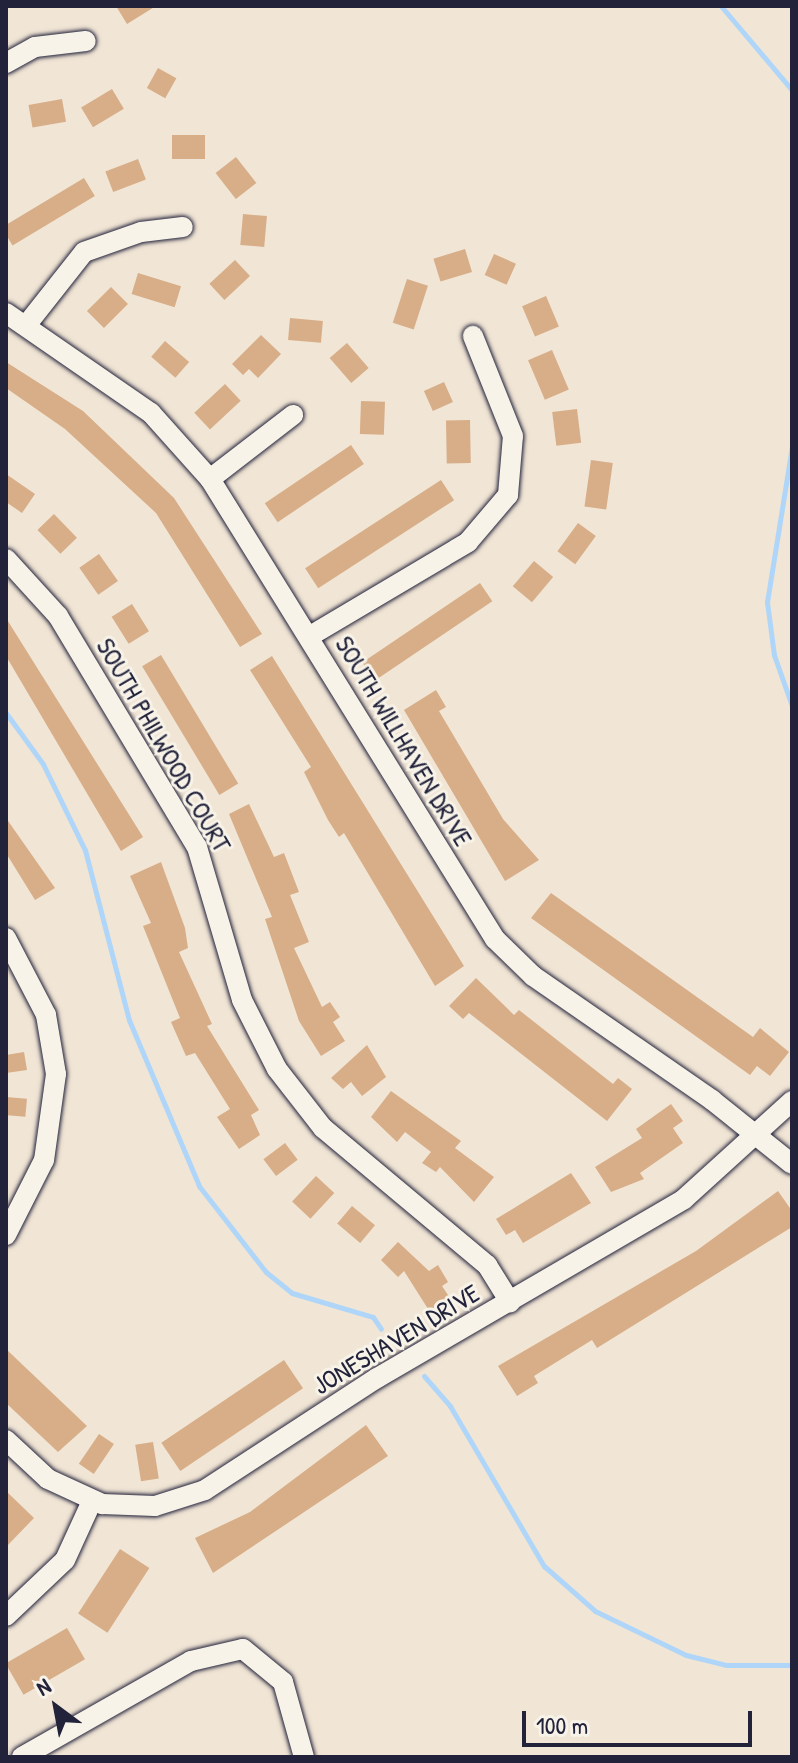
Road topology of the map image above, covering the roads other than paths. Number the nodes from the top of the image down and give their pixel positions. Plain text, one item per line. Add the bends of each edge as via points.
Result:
1 (86, 41) dead end
2 (6, 63) edge
3 (183, 227) dead end
4 (6, 313) edge
5 (28, 323) junction
6 (473, 336) dead end
7 (293, 415) dead end
8 (210, 479) junction
9 (6, 559) edge
10 (310, 636) junction
11 (6, 938) edge
12 (792, 1101) edge
13 (758, 1135) junction
14 (792, 1164) edge
15 (6, 1235) edge
16 (510, 1302) junction
17 (6, 1440) edge
18 (92, 1501) junction
19 (6, 1616) edge
20 (22, 1757) edge
21 (304, 1757) edge

1 - 2 street via 35,47
3 - 5 street via 141,232 84,252
4 - 5 street, SOUTH WILLHAVEN DRIVE
5 - 8 street, SOUTH WILLHAVEN DRIVE via 151,413
6 - 10 street via 513,436 508,495 468,542
7 - 8 street
8 - 10 street, SOUTH WILLHAVEN DRIVE
9 - 16 street, SOUTH PHILWOOD COURT via 58,616 197,847 242,1000 277,1069 323,1128 487,1265
10 - 13 street, SOUTH WILLHAVEN DRIVE via 495,939 533,976
11 - 15 street via 46,1015 56,1074 44,1160
12 - 13 street, JONESHAVEN DRIVE
13 - 14 street, SOUTH WILLHAVEN DRIVE
13 - 16 street, JONESHAVEN DRIVE via 684,1199
16 - 18 street, JONESHAVEN DRIVE via 205,1490 155,1506
17 - 18 street, JONESHAVEN DRIVE via 48,1479
18 - 19 street via 65,1560 31,1600
20 - 21 street via 191,1661 243,1649 283,1682

